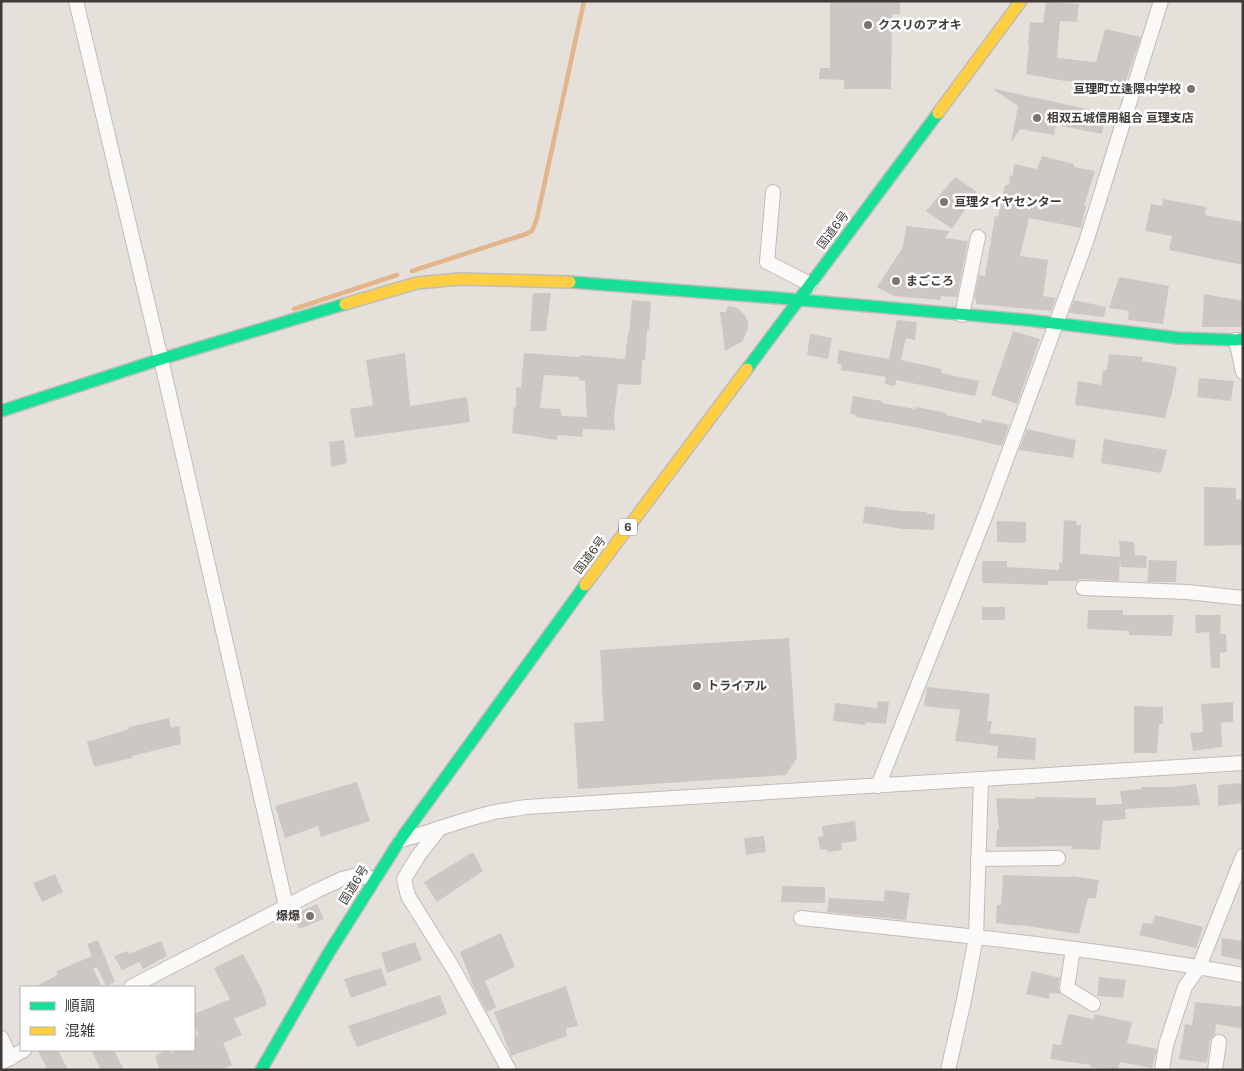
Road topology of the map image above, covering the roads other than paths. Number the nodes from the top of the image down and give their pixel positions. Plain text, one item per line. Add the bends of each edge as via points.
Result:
1 (76, 1) edge
2 (1021, 1) edge
3 (1161, 1) edge
4 (773, 192) dead end
5 (978, 237) dead end
6 (810, 284) junction
7 (798, 300) junction
8 (962, 315) junction
9 (1056, 323) junction
10 (1239, 340) edge
11 (160, 359) junction
12 (1243, 372) edge
13 (1, 411) edge
14 (1084, 588) dead end
15 (1243, 598) edge
16 (1243, 763) edge
17 (981, 780) junction
18 (878, 786) junction
19 (440, 828) junction
20 (400, 840) junction
21 (1243, 856) edge
22 (1058, 858) dead end
23 (978, 859) junction
24 (374, 879) junction
25 (286, 906) junction
26 (801, 918) dead end
27 (976, 938) junction
28 (1073, 949) junction
29 (1199, 967) junction
30 (1243, 976) edge
31 (133, 986) edge
32 (1093, 1004) dead end
33 (1, 1038) edge
34 (1219, 1042) dead end
35 (22, 1051) edge
36 (6, 1060) edge
37 (261, 1070) edge
38 (509, 1070) edge
39 (948, 1070) edge
40 (1162, 1070) edge
41 (1215, 1070) edge

1 - 11 street
2 - 6 main road, 国道6号 / 6
3 - 9 street via 1086,242
4 - 6 street via 767,262
5 - 8 street
6 - 7 main road, 国道6号 / 6
7 - 8 main road
7 - 11 main road via 572,282 436,281 407,286
7 - 20 main road, 国道6号 / 6
8 - 9 main road
9 - 10 main road via 1179,338
9 - 18 street via 988,509
10 - 12 street
11 - 13 main road
11 - 25 street
14 - 15 street
16 - 17 street
17 - 18 street
17 - 23 street
18 - 19 street via 526,808 495,812
19 - 20 street
19 - 38 street via 404,879 408,896 453,968
20 - 24 main road, 国道6号 / 6
21 - 29 street
22 - 23 street
23 - 27 street
24 - 25 street via 358,875 342,879
24 - 37 main road, 国道6号 / 6
25 - 31 street
26 - 27 street
27 - 28 street
27 - 39 street
28 - 29 street
28 - 32 street via 1067,988
29 - 30 street
29 - 40 street via 1185,987 1166,1045
33 - 36 street
34 - 41 street
35 - 36 street

